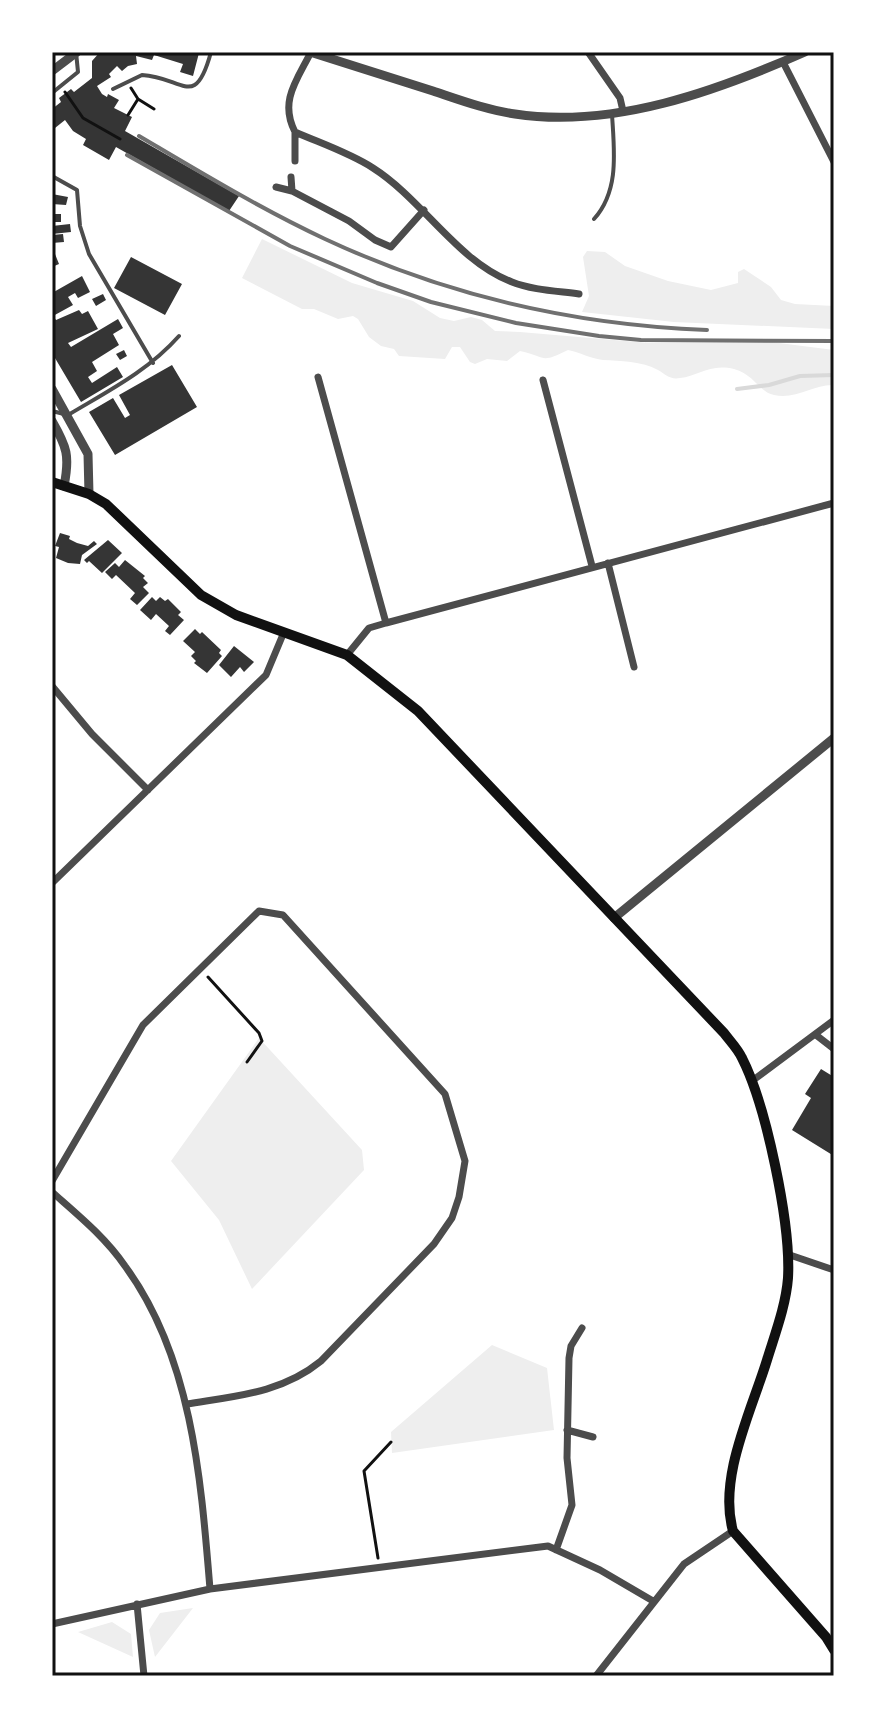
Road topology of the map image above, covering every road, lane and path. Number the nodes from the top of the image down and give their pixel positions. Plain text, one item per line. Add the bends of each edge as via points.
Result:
1 (76, 52) edge
2 (211, 52) edge
3 (311, 52) edge
4 (588, 52) edge
5 (805, 52) edge
6 (783, 62) junction
7 (52, 71) edge
8 (127, 81) junction
9 (61, 86) junction
10 (113, 89) dead end
11 (52, 93) edge
12 (138, 99) junction
13 (154, 109) dead end
14 (623, 111) junction
15 (612, 113) junction
16 (128, 115) dead end
17 (295, 132) junction
18 (120, 139) dead end
19 (295, 161) dead end
20 (834, 162) edge
21 (52, 176) edge
22 (291, 177) dead end
23 (276, 187) dead end
24 (292, 191) junction
25 (424, 210) junction
26 (594, 219) dead end
27 (579, 294) dead end
28 (179, 336) dead end
29 (153, 363) junction
30 (318, 377) dead end
31 (543, 380) dead end
32 (52, 389) edge
33 (52, 411) edge
34 (68, 415) junction
35 (52, 421) edge
36 (52, 482) edge
37 (64, 486) junction
38 (89, 494) junction
39 (834, 503) edge
40 (608, 563) junction
41 (592, 566) junction
42 (386, 623) junction
43 (284, 632) junction
44 (347, 655) junction
45 (634, 667) dead end
46 (52, 686) edge
47 (834, 738) edge
48 (148, 790) junction
49 (52, 883) edge
50 (614, 918) junction
51 (200, 969) junction
52 (834, 1020) edge
53 (816, 1035) junction
54 (834, 1049) edge
55 (247, 1062) dead end
56 (752, 1081) junction
57 (52, 1181) edge
58 (52, 1192) edge
59 (787, 1254) junction
60 (834, 1270) edge
61 (582, 1328) dead end
62 (187, 1404) junction
63 (567, 1430) junction
64 (593, 1437) dead end
65 (391, 1442) dead end
66 (733, 1531) junction
67 (556, 1550) junction
68 (379, 1566) junction
69 (210, 1589) junction
70 (653, 1601) junction
71 (137, 1604) junction
72 (52, 1624) edge
73 (830, 1633) edge
74 (834, 1650) edge
75 (144, 1676) edge
76 (596, 1676) edge

1 - 7 street
1 - 9 lane via 78,72
2 - 8 lane via 203,79 194,86 149,75
3 - 15 street via 500,111 558,117
3 - 17 street via 287,106
4 - 14 street via 620,98
5 - 6 street
6 - 14 street
6 - 20 street
8 - 10 lane
8 - 12 path
9 - 11 lane
9 - 18 path via 83,118
12 - 13 path
12 - 16 path
14 - 15 street
15 - 26 lane via 611,190
17 - 19 street
17 - 25 street via 373,168
21 - 29 lane via 77,190 89,254
22 - 24 street
23 - 24 street
24 - 25 street via 391,247
25 - 27 street via 498,275 524,286
28 - 29 lane
29 - 34 lane
30 - 42 street
31 - 41 street
32 - 34 street
33 - 34 lane
34 - 38 street via 88,454
35 - 37 street via 69,458
36 - 37 main road
37 - 38 main road
38 - 43 main road via 120,516 201,595 236,615
39 - 40 street
40 - 41 street
40 - 45 street
41 - 42 street
42 - 44 street via 369,628
43 - 44 main road
43 - 48 street via 266,675
44 - 50 main road via 418,711
46 - 48 street
47 - 50 street
48 - 49 street
50 - 56 main road via 724,1033
51 - 55 path via 259,1033 262,1041
51 - 57 street via 143,1025
51 - 62 street via 259,911 283,915 445,1094 465,1161 452,1218 434,1244 321,1361 271,1389
52 - 53 street
53 - 54 street
53 - 56 street
56 - 59 main road via 783,1209
58 - 62 street via 94,1229 144,1294
59 - 60 street
59 - 66 main road via 783,1305 732,1472 728,1512
61 - 63 street via 571,1346
62 - 69 street
63 - 64 street
63 - 67 street via 572,1505
65 - 68 path via 364,1471
66 - 70 street via 684,1564
66 - 73 main road
67 - 68 street via 548,1546
67 - 70 street
68 - 69 street
69 - 71 street
70 - 76 street
71 - 72 street
71 - 75 street
73 - 74 main road

